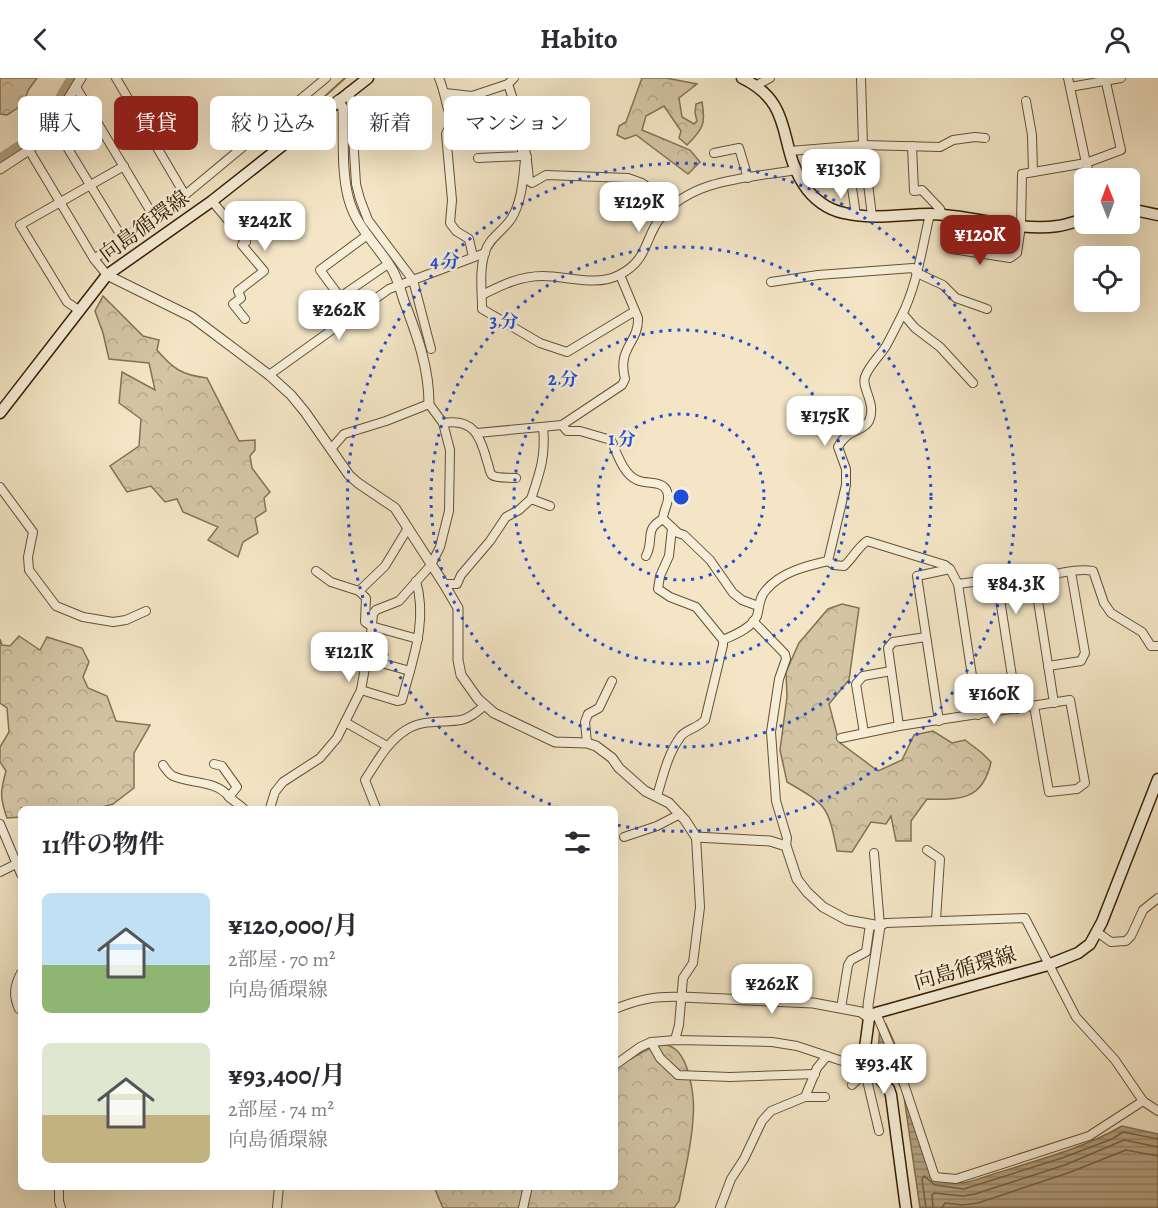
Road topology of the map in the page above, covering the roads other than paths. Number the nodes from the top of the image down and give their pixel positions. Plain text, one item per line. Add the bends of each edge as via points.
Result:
1 (116, 78) edge
2 (326, 78) edge
3 (368, 78) edge
4 (439, 78) edge
5 (742, 78) edge
6 (770, 78) edge
7 (861, 78) edge
8 (1068, 78) edge
9 (1121, 78) edge
10 (1105, 79) edge
11 (511, 81) edge
12 (78, 82) edge
13 (757, 85) junction
14 (1070, 87) junction
15 (349, 92) junction
16 (445, 93) junction
17 (70, 96) edge
18 (514, 96) edge
19 (338, 100) junction
20 (1026, 101) dead end
21 (986, 138) dead end
22 (863, 145) junction
23 (912, 146) junction
24 (29, 150) joint
25 (69, 150) edge
26 (522, 150) edge
27 (526, 150) edge
28 (790, 151) junction
29 (714, 153) dead end
30 (478, 158) dead end
31 (527, 158) junction
32 (1086, 163) junction
33 (124, 166) junction
34 (1088, 168) edge
35 (0, 169) edge
36 (796, 170) junction
37 (1033, 172) junction
38 (867, 176) dead end
39 (748, 178) junction
40 (851, 181) dead end
41 (90, 185) junction
42 (185, 195) junction
43 (212, 201) junction
44 (61, 203) junction
45 (674, 206) junction
46 (1140, 211) edge
47 (1158, 214) edge
48 (856, 215) junction
49 (936, 215) junction
50 (873, 216) junction
51 (154, 217) junction
52 (957, 217) junction
53 (1074, 222) edge
54 (1021, 225) junction
55 (366, 236) junction
56 (123, 239) junction
57 (485, 253) junction
58 (473, 257) junction
59 (94, 259) junction
60 (388, 264) junction
61 (917, 273) junction
62 (107, 275) junction
63 (620, 275) junction
64 (413, 280) junction
65 (771, 282) dead end
66 (398, 285) junction
67 (482, 295) junction
68 (987, 309) dead end
69 (80, 311) junction
70 (635, 311) junction
71 (903, 314) junction
72 (245, 319) dead end
73 (431, 349) dead end
74 (269, 375) junction
75 (973, 383) dead end
76 (429, 404) junction
77 (0, 413) edge
78 (443, 423) junction
79 (562, 425) junction
80 (543, 427) junction
81 (477, 433) junction
82 (331, 449) junction
83 (516, 478) dead end
84 (0, 487) edge
85 (531, 499) junction
86 (550, 506) dead end
87 (663, 519) junction
88 (408, 528) junction
89 (672, 528) junction
90 (646, 556) dead end
91 (828, 561) junction
92 (430, 565) junction
93 (950, 569) junction
94 (316, 571) dead end
95 (1071, 572) junction
96 (416, 581) junction
97 (1035, 582) junction
98 (444, 584) junction
99 (958, 584) junction
100 (998, 586) junction
101 (359, 591) junction
102 (758, 606) junction
103 (146, 611) dead end
104 (753, 621) junction
105 (371, 626) junction
106 (926, 636) junction
107 (418, 639) junction
108 (723, 640) junction
109 (1158, 646) edge
110 (367, 659) junction
111 (1048, 666) junction
112 (410, 670) junction
113 (891, 671) junction
114 (612, 681) dead end
115 (361, 690) junction
116 (1053, 703) junction
117 (484, 706) junction
118 (1034, 706) junction
119 (1017, 709) junction
120 (978, 715) junction
121 (939, 721) junction
122 (345, 722) junction
123 (899, 726) junction
124 (864, 733) junction
125 (841, 738) dead end
126 (587, 743) junction
127 (387, 746) junction
128 (214, 764) dead end
129 (163, 765) dead end
130 (1158, 779) edge
131 (657, 796) junction
132 (229, 797) junction
133 (240, 806) edge
134 (271, 806) edge
135 (375, 806) edge
136 (680, 814) junction
137 (0, 824) edge
138 (624, 837) dead end
139 (696, 837) junction
140 (786, 846) junction
141 (927, 850) dead end
142 (874, 853) dead end
143 (16, 864) junction
144 (18, 868) edge
145 (0, 872) edge
146 (1158, 898) edge
147 (936, 920) junction
148 (875, 925) junction
149 (1097, 932) junction
150 (1048, 965) junction
151 (18, 978) edge
152 (682, 997) junction
153 (18, 1007) edge
154 (618, 1008) edge
155 (841, 1008) junction
156 (873, 1015) junction
157 (675, 1040) junction
158 (651, 1042) junction
159 (826, 1056) junction
160 (618, 1063) edge
161 (863, 1067) junction
162 (815, 1074) junction
163 (852, 1085) dead end
164 (825, 1097) dead end
165 (805, 1098) junction
166 (1143, 1101) junction
167 (1158, 1111) edge
168 (879, 1131) dead end
169 (58, 1190) edge
170 (279, 1190) edge
171 (527, 1190) edge
172 (61, 1208) edge
173 (277, 1208) edge
174 (523, 1208) edge
175 (720, 1208) edge
176 (906, 1208) edge

1 - 42 street
2 - 42 street
3 - 15 main road, 向島循環線
4 - 16 street
5 - 13 main road
6 - 13 street
7 - 22 street
8 - 14 street
9 - 10 street
10 - 14 street
10 - 32 street via 1121,150
11 - 16 street via 472,96
11 - 18 street
12 - 17 street
12 - 33 street
13 - 28 main road via 778,110
14 - 32 street
15 - 19 main road, 向島循環線
15 - 64 street via 360,200 368,220
16 - 58 street via 452,121 446,134 452,200 450,223 469,239
19 - 43 main road, 向島循環線
19 - 55 street via 343,108 346,187
20 - 37 street
21 - 23 street via 953,140 940,147
22 - 23 street
22 - 28 street
23 - 49 street via 914,191 922,190 940,209
24 - 35 street
24 - 44 street
25 - 41 street
26 - 30 street via 522,156
27 - 31 street
28 - 36 main road
29 - 39 street via 739,148
31 - 45 street via 528,181 532,183 546,175 628,178 654,190
31 - 57 street via 521,193 511,219 490,241
32 - 34 street
32 - 37 street
33 - 41 street
33 - 51 street
36 - 39 street
36 - 48 main road via 816,199 842,213
37 - 54 street via 1022,174
38 - 50 street
39 - 45 street via 694,190
40 - 48 street
41 - 44 street
41 - 56 street
42 - 51 street
43 - 62 main road, 向島循環線
43 - 72 street via 264,271 238,291 242,298 233,304
44 - 59 street
44 - 69 street via 20,225 67,302
45 - 63 street via 660,218 639,261
46 - 47 main road
48 - 50 main road
49 - 50 main road
49 - 52 main road
49 - 61 street
51 - 56 street
52 - 54 main road
52 - 54 street via 952,249 1010,258 1017,253
53 - 54 main road via 1057,226
55 - 60 street
55 - 60 street via 320,270 340,297
56 - 59 street
57 - 58 street
57 - 67 street
58 - 64 street
59 - 62 street
60 - 66 street
61 - 65 street via 913,268 874,270
61 - 68 street via 944,285 956,298
61 - 71 street
62 - 69 main road, 向島循環線
62 - 74 street via 192,317
63 - 67 street via 595,280 541,276 514,279
63 - 70 street
64 - 66 street
64 - 73 street
66 - 74 street
66 - 76 street via 429,378
67 - 70 street via 482,309 540,343 567,352
69 - 77 main road, 向島循環線
70 - 79 street via 639,326 626,349 622,385
71 - 75 street
71 - 91 street via 865,375 871,399 870,419 843,436 838,447 846,469 846,485
74 - 82 street via 291,395
76 - 78 street
76 - 82 street via 344,434
78 - 81 street via 465,423
78 - 92 street via 450,450 448,511 440,547
79 - 80 street
79 - 87 street via 567,431 611,440 626,471 635,480 658,483 666,490 669,497
80 - 81 street
80 - 85 street via 543,464
81 - 83 street via 491,474
82 - 88 street via 358,483 395,508
84 - 103 street via 33,532 29,570 56,606 83,617 113,622
85 - 86 street
85 - 98 street via 501,522 457,584
87 - 89 street
87 - 90 street via 651,529 651,547
88 - 92 street
88 - 101 street via 385,566
89 - 102 street via 710,560 733,593
89 - 108 street via 669,556 658,589 696,607
91 - 93 street via 844,566 867,541
91 - 102 street via 776,580 764,591
92 - 96 street
92 - 98 street
93 - 99 street
93 - 106 street via 917,576
94 - 101 street via 331,582
95 - 97 street via 1041,577
95 - 109 street via 1093,571 1111,613 1142,632 1151,646
95 - 111 street via 1085,653 1081,661
96 - 105 street via 399,601 376,610
96 - 107 street via 422,625
97 - 100 street
97 - 111 street
98 - 117 street via 458,608 461,675
99 - 100 street via 988,580
99 - 120 street
100 - 119 street
101 - 105 street via 366,598 365,622
102 - 104 street
104 - 108 street
104 - 140 street via 786,659 771,732 776,801
105 - 107 street
105 - 110 street
106 - 113 street via 893,642 888,648
106 - 121 street
107 - 112 street
108 - 131 street via 705,720 682,734
110 - 112 street
110 - 115 street
111 - 116 street
112 - 115 street via 402,700 397,702
113 - 123 street
113 - 124 street via 863,676 856,684
114 - 126 street via 599,708 588,714
115 - 122 street
116 - 118 street
116 - 118 street via 1070,700 1084,783 1077,789 1049,792
117 - 126 street via 555,742
117 - 127 street via 461,720 421,723
118 - 119 street
119 - 120 street
120 - 121 street
121 - 123 street
122 - 127 street
122 - 134 street via 320,758 283,782
123 - 124 street
124 - 125 street
126 - 131 street via 612,758 645,791
127 - 135 street via 365,780
128 - 132 street via 222,766 237,787
129 - 132 street via 172,775 211,785
130 - 149 main road, 向島循環線
131 - 136 street
132 - 133 street
136 - 138 street
136 - 139 street
137 - 143 street
139 - 140 street via 770,841
139 - 152 street via 700,907 693,963 683,978
140 - 148 street via 797,879 823,907 847,920
141 - 147 street via 940,859
142 - 148 street
143 - 144 street
143 - 145 street
146 - 149 street via 1143,910 1126,941 1111,942
147 - 148 street
147 - 150 street via 1025,918
148 - 155 street via 866,952 848,965
148 - 156 street via 868,1005
149 - 150 main road, 向島循環線 via 1078,953
150 - 156 main road, 向島循環線
150 - 166 street via 1076,1017 1115,1060
151 - 153 street via 14,998
152 - 154 street via 638,1000
152 - 155 street via 813,1002
152 - 157 street
155 - 156 street
156 - 161 main road
156 - 166 street via 896,1060 935,1177 956,1179 1089,1136
157 - 158 street
157 - 159 street via 772,1042
158 - 160 street
158 - 162 street via 660,1058 678,1075
159 - 161 street
159 - 162 street
161 - 163 street
161 - 168 street
161 - 176 main road via 891,1095
162 - 165 street
164 - 165 street
165 - 175 street via 771,1111 762,1121
166 - 167 street
169 - 172 street
170 - 173 street
171 - 174 street

